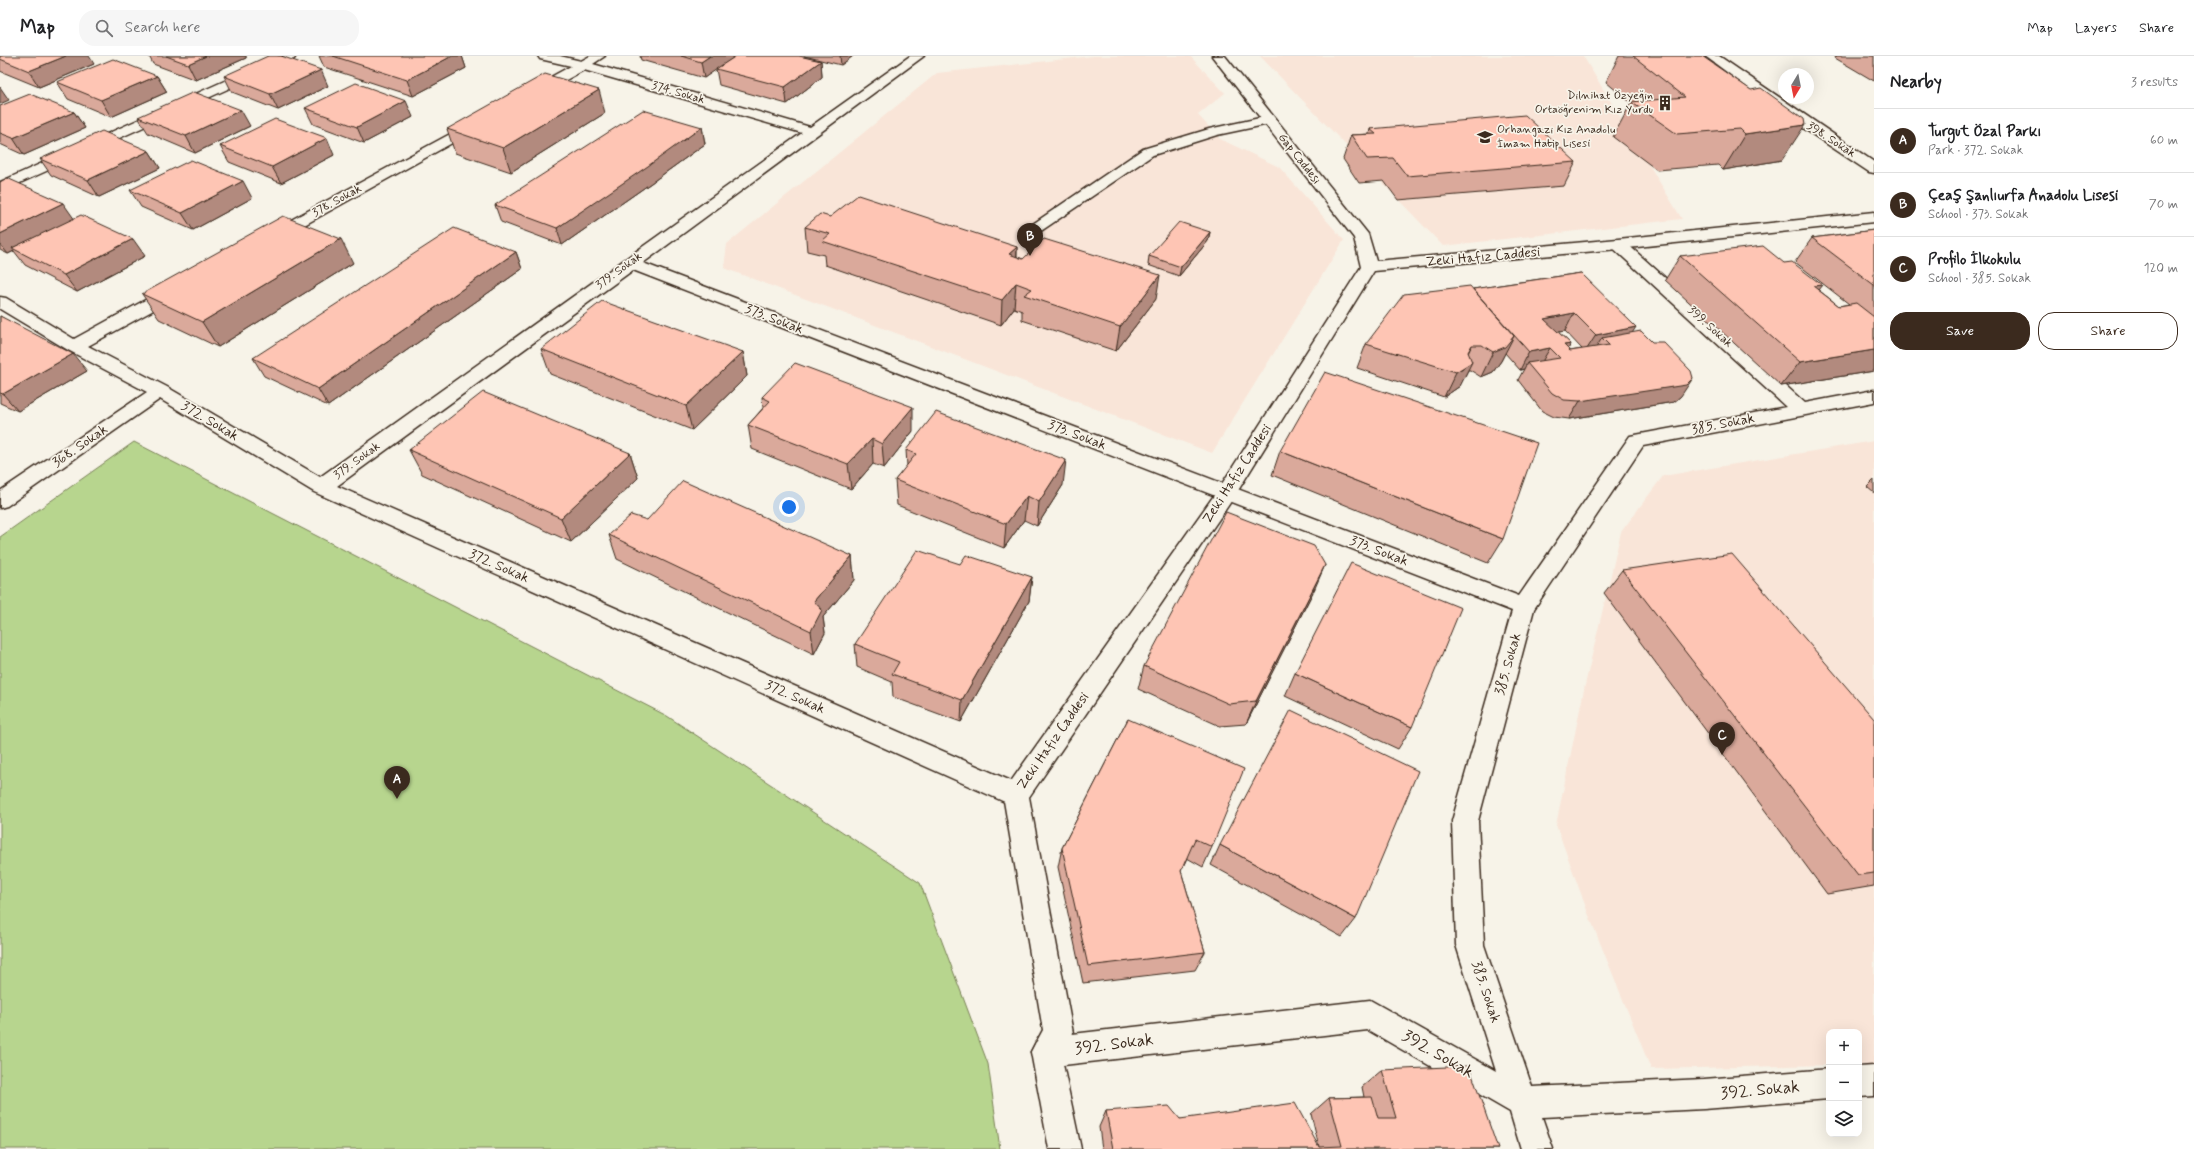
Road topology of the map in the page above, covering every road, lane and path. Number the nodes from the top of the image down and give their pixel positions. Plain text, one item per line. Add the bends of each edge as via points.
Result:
1 (290, 56) edge
2 (544, 56) edge
3 (599, 56) edge
4 (918, 56) edge
5 (1218, 56) edge
6 (1710, 56) edge
7 (582, 65) junction
8 (520, 100) edge
9 (492, 115) edge
10 (1269, 120) junction
11 (812, 132) junction
12 (1874, 168) edge
13 (0, 188) edge
14 (1874, 217) edge
15 (1032, 230) dead end
16 (262, 242) edge
17 (1618, 244) junction
18 (629, 263) junction
19 (1369, 267) junction
20 (186, 285) edge
21 (0, 302) edge
22 (74, 346) junction
23 (160, 391) junction
24 (1874, 396) edge
25 (1801, 410) junction
26 (322, 487) junction
27 (1227, 492) junction
28 (0, 501) edge
29 (1524, 607) junction
30 (1016, 795) junction
31 (1046, 1052) junction
32 (1874, 1081) edge
33 (1862, 1082) edge
34 (1826, 1084) edge
35 (1523, 1103) junction
36 (1065, 1149) edge
37 (1537, 1149) edge

1 - 13 street
2 - 7 street, 374. Sokak
3 - 7 street
4 - 11 street, 379. Sokak
5 - 10 street, Gap Caddesi
6 - 12 street, 398. Sokak
7 - 8 street
7 - 11 street, 374. Sokak
9 - 16 street, 378. Sokak
10 - 15 street via 1214,132 1148,152
10 - 19 street, Gap Caddesi via 1362,237
11 - 18 street, 379. Sokak
14 - 17 street, Zeki Hafız Caddesi
17 - 19 street, Zeki Hafız Caddesi
17 - 25 street, 399. Sokak
18 - 26 street, 379. Sokak
18 - 27 street, 373. Sokak
19 - 27 street, Zeki Hafız Caddesi
20 - 22 street
21 - 22 street, 372. Sokak
22 - 23 street, 372. Sokak
23 - 26 street, 372. Sokak
23 - 28 street, 368. Sokak
24 - 25 street, 385. Sokak
25 - 29 street, 385. Sokak via 1637,440
26 - 30 street, 372. Sokak
27 - 29 street, 373. Sokak
27 - 30 street, Zeki Hafız Caddesi
29 - 35 street, 385. Sokak via 1465,821 1470,945
30 - 31 street, Zeki Hafız Caddesi via 1058,1033
31 - 35 street, 392. Sokak via 1370,1015
31 - 36 street
32 - 33 street
34 - 35 street, 392. Sokak via 1704,1094
35 - 37 street, 385. Sokak

